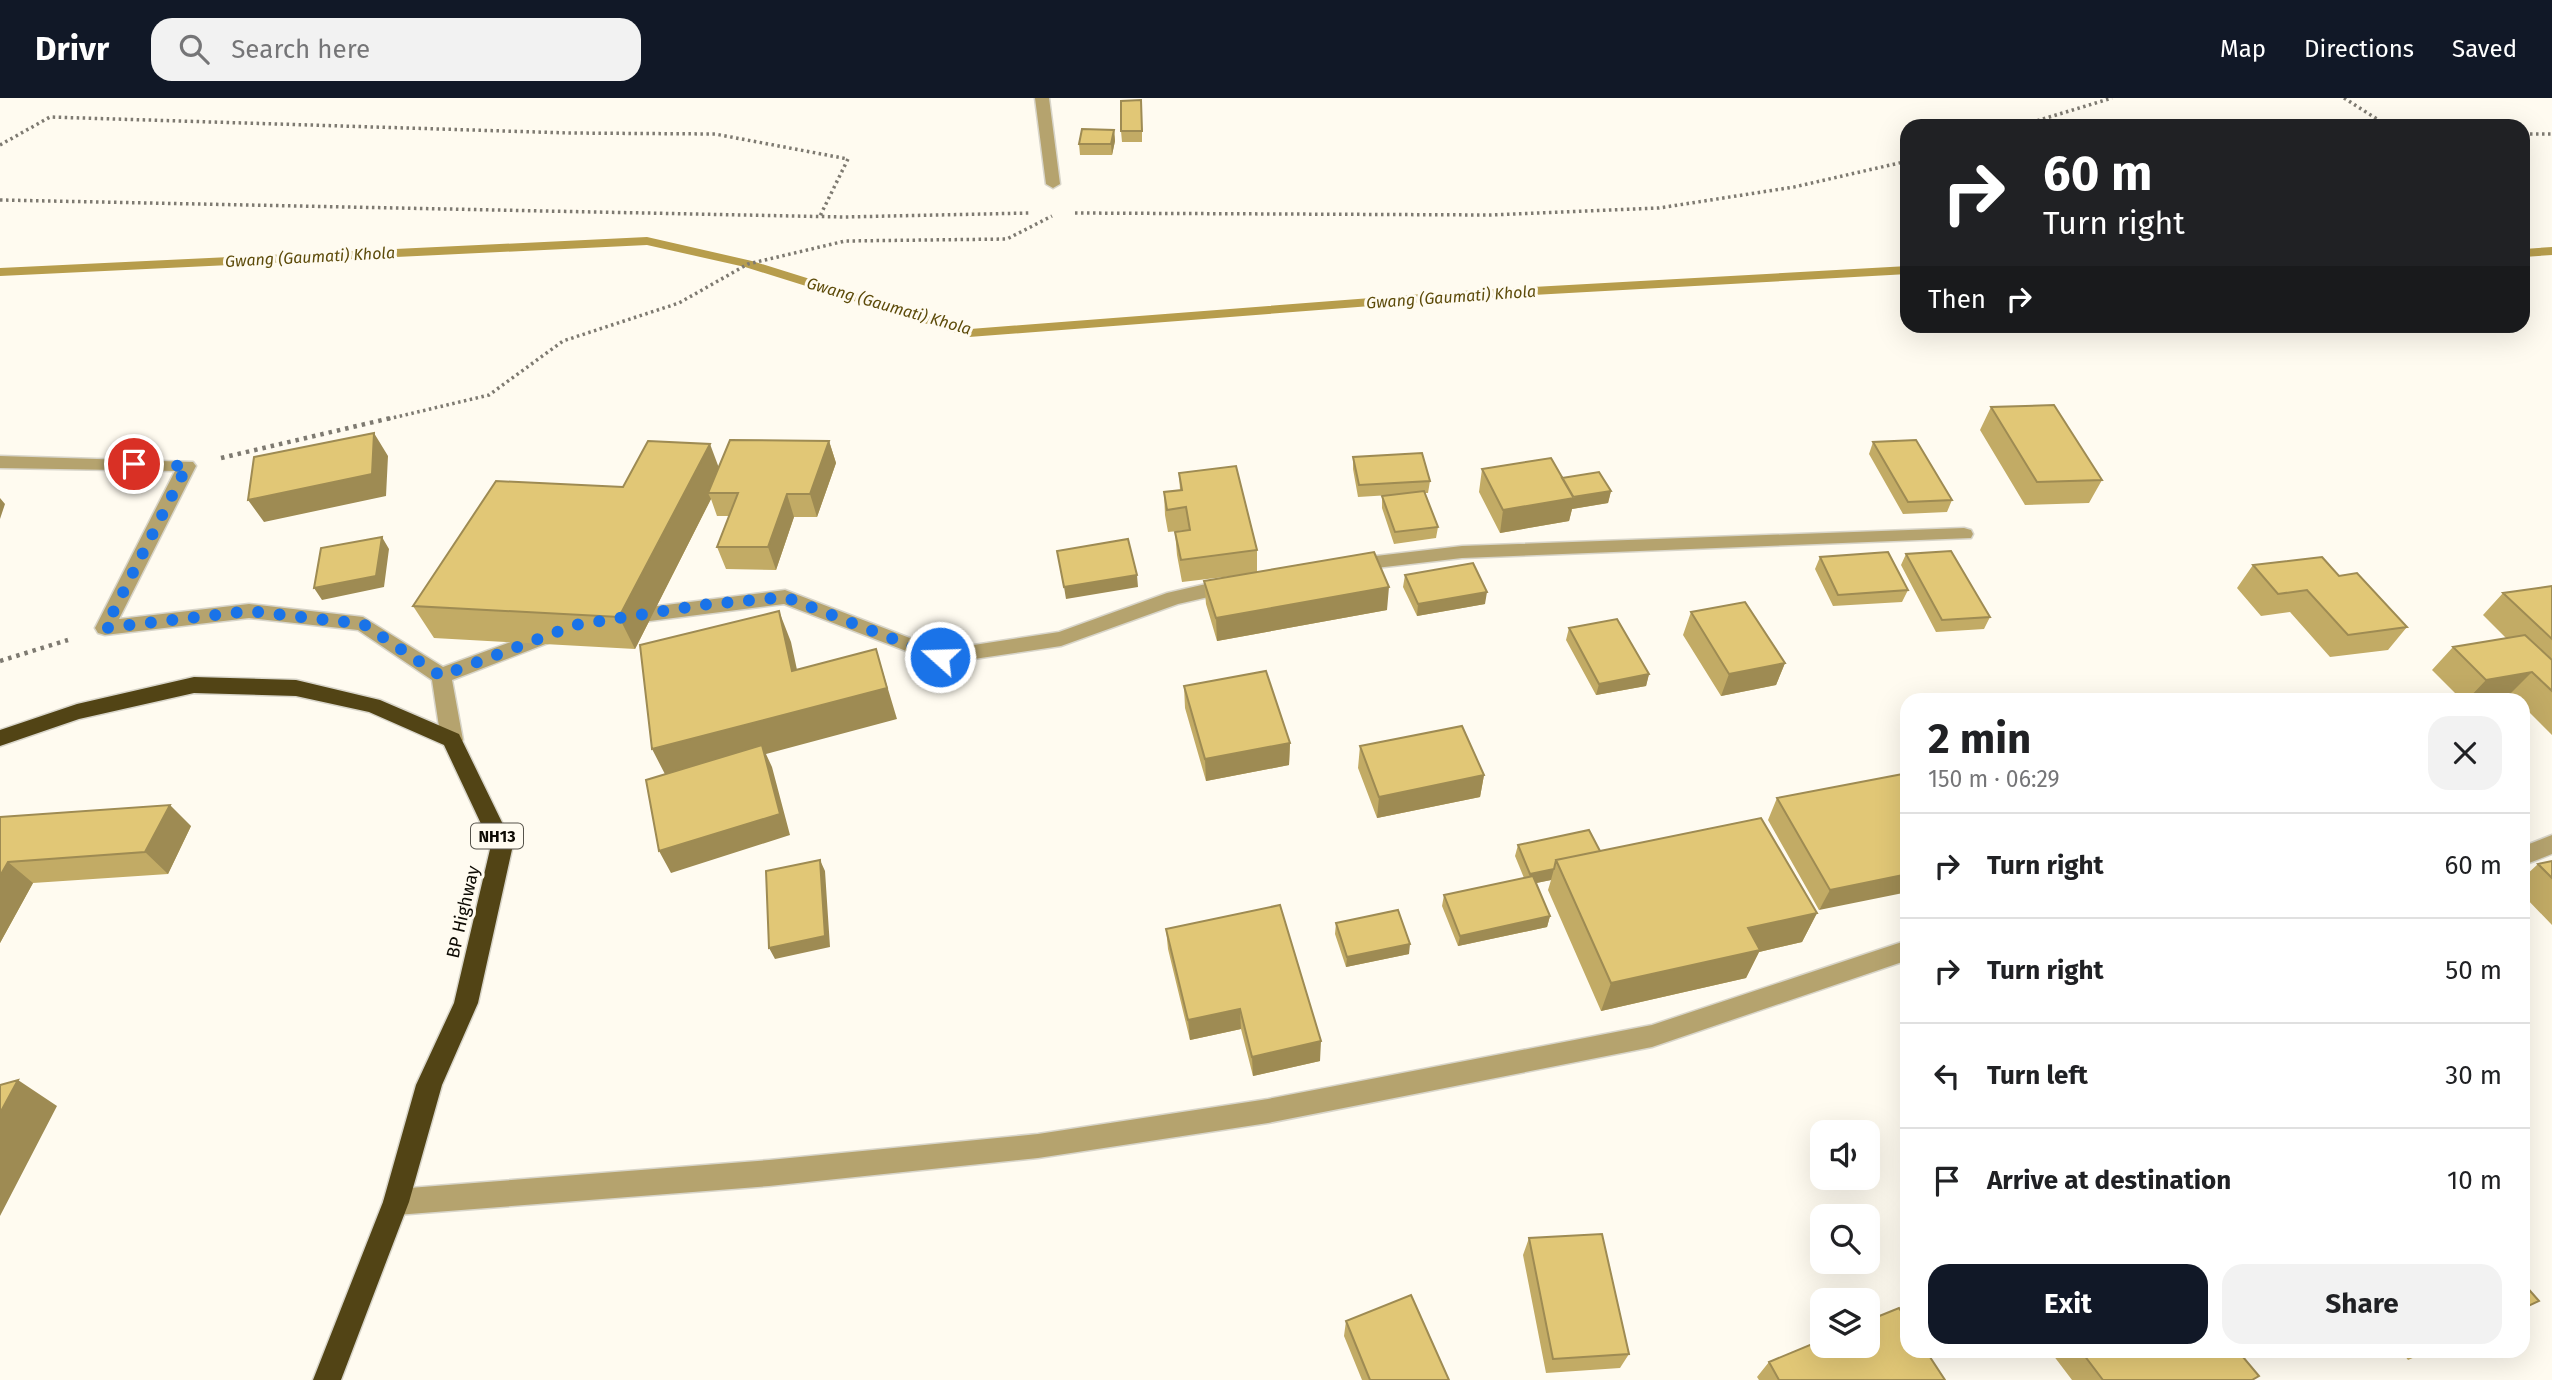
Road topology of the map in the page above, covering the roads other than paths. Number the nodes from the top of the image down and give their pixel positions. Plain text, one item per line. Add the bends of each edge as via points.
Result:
1 (1042, 98) edge
2 (1054, 184) dead end
3 (0, 461) edge
4 (1964, 534) dead end
5 (1331, 568) edge
6 (1254, 581) edge
7 (601, 621) edge
8 (575, 625) edge
9 (441, 676) junction
10 (0, 738) edge
11 (452, 740) junction
12 (2552, 844) edge
13 (2530, 853) edge
14 (1900, 953) edge
15 (396, 1202) junction
16 (327, 1380) edge

1 - 2 street
3 - 9 street via 187,466 105,628 249,611 363,624
4 - 5 street via 1462,552
6 - 7 street via 1174,598 1061,639 940,657 785,597
8 - 9 street
9 - 11 street
10 - 11 highway via 77,712 194,685 296,688 373,705
11 - 15 highway, BP Highway / NH13 via 502,845 466,1003 429,1085
12 - 13 street
14 - 15 street via 1653,1035 1268,1111 1038,1146 755,1175
15 - 16 highway, BP Highway / NH13

